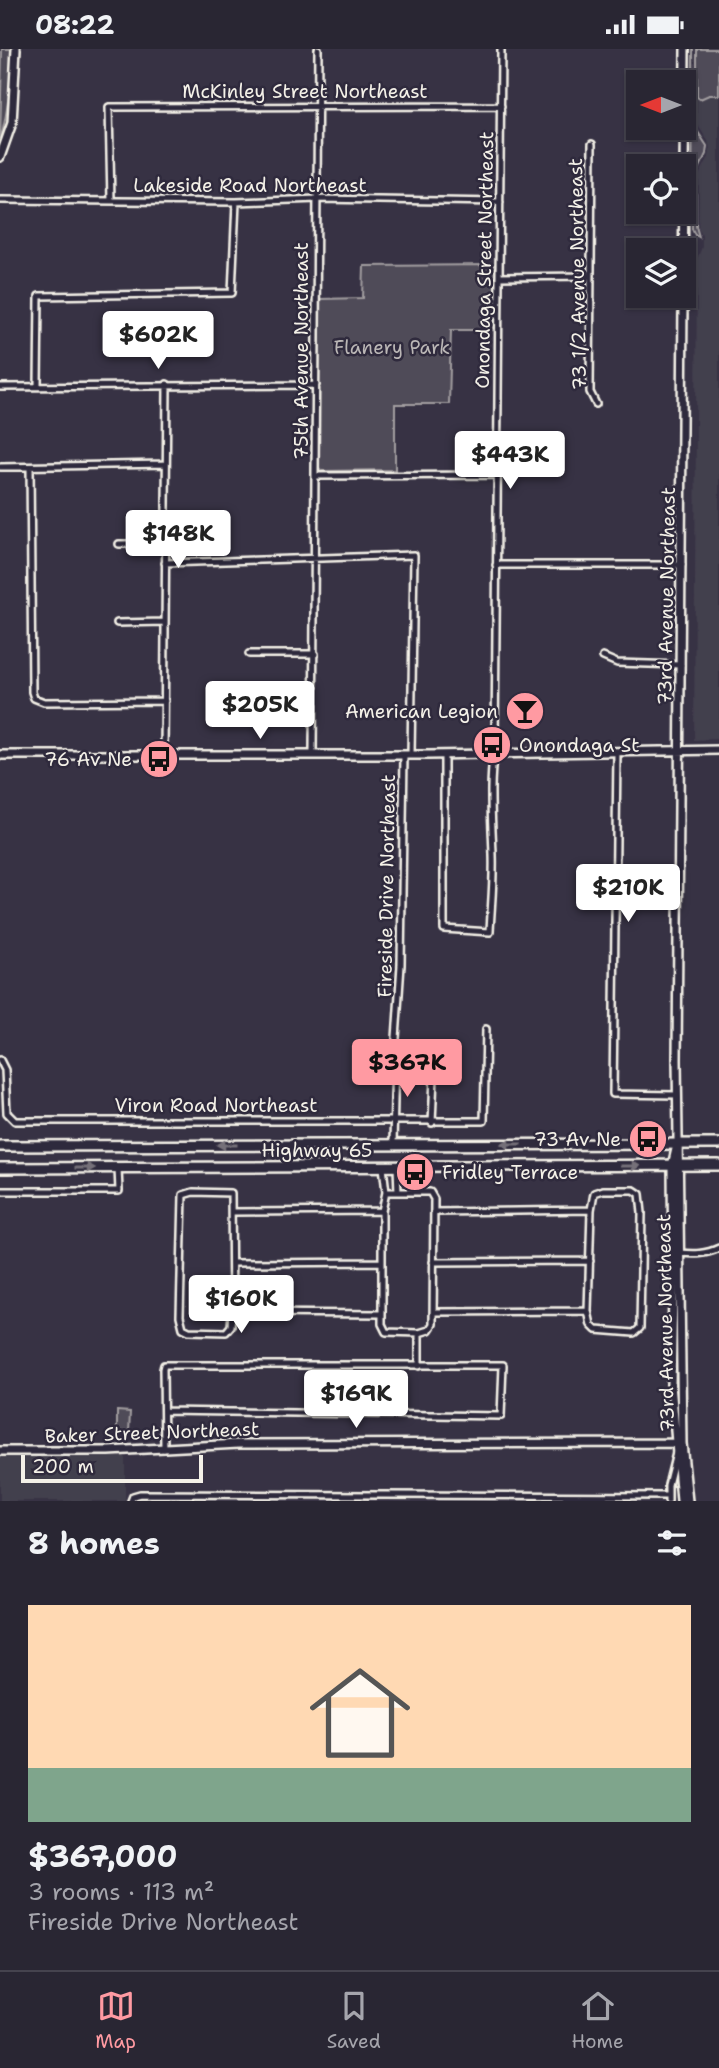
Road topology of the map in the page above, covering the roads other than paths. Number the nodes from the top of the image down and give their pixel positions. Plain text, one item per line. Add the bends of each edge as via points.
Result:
1 (16, 49) edge
2 (318, 49) edge
3 (501, 49) edge
4 (685, 49) edge
5 (318, 106) junction
6 (501, 106) junction
7 (592, 143) dead end
8 (0, 157) edge
9 (318, 199) junction
10 (0, 200) edge
11 (111, 201) junction
12 (236, 202) junction
13 (500, 202) junction
14 (591, 275) junction
15 (499, 277) junction
16 (167, 384) junction
17 (317, 384) junction
18 (38, 386) junction
19 (0, 387) edge
20 (596, 404) dead end
21 (166, 464) junction
22 (0, 467) edge
23 (30, 467) junction
24 (497, 475) junction
25 (316, 476) junction
26 (119, 544) dead end
27 (166, 544) junction
28 (315, 558) junction
29 (165, 563) junction
30 (496, 565) junction
31 (682, 565) junction
32 (165, 622) junction
33 (117, 623) dead end
34 (249, 654) dead end
35 (315, 654) junction
36 (603, 657) dead end
37 (681, 666) junction
38 (165, 701) junction
39 (680, 750) junction
40 (719, 750) edge
41 (617, 753) junction
42 (493, 754) junction
43 (0, 755) edge
44 (164, 755) junction
45 (313, 755) junction
46 (408, 755) junction
47 (444, 755) junction
48 (486, 1029) dead end
49 (435, 1054) dead end
50 (0, 1060) edge
51 (677, 1095) junction
52 (393, 1121) junction
53 (432, 1123) junction
54 (677, 1144) junction
55 (719, 1144) edge
56 (393, 1145) junction
57 (0, 1146) edge
58 (675, 1165) junction
59 (719, 1165) edge
60 (383, 1167) junction
61 (397, 1167) junction
62 (0, 1168) edge
63 (118, 1168) junction
64 (0, 1191) edge
65 (386, 1192) junction
66 (398, 1192) junction
67 (591, 1210) junction
68 (382, 1211) junction
69 (233, 1212) junction
70 (434, 1212) junction
71 (719, 1248) edge
72 (677, 1253) junction
73 (590, 1261) junction
74 (381, 1262) junction
75 (433, 1262) junction
76 (232, 1263) junction
77 (588, 1311) junction
78 (433, 1312) junction
79 (232, 1313) junction
80 (381, 1314) junction
81 (419, 1333) junction
82 (419, 1366) junction
83 (164, 1411) junction
84 (679, 1443) junction
85 (164, 1449) junction
86 (0, 1451) edge
87 (677, 1453) junction
88 (132, 1498) edge
89 (305, 1498) edge
90 (668, 1498) edge
91 (681, 1501) edge
92 (688, 1501) edge

1 - 8 street via 12,123
2 - 5 street, 75th Avenue Northeast
3 - 6 street, Onondaga Street Northeast
4 - 31 street, 73rd Avenue Northeast
5 - 6 street, McKinley Street Northeast
5 - 9 street, 75th Avenue Northeast
5 - 11 street, McKinley Street Northeast via 109,107
6 - 13 street, Onondaga Street Northeast
7 - 14 street, 73 1/2 Avenue Northeast
9 - 12 street, Lakeside Road Northeast
9 - 13 street, Lakeside Road Northeast
9 - 17 street, 75th Avenue Northeast
10 - 11 street, Lakeside Road Northeast
11 - 12 street, Lakeside Road Northeast
12 - 18 street via 232,293 39,296
13 - 15 street, Onondaga Street Northeast
14 - 15 street
14 - 20 street, 73 1/2 Avenue Northeast via 590,392
15 - 24 street, Onondaga Street Northeast
16 - 17 street
16 - 18 street
16 - 21 street
17 - 25 street, 75th Avenue Northeast
18 - 19 street
21 - 23 street
21 - 27 street
22 - 23 street
23 - 38 street via 34,698 44,702
24 - 25 street
24 - 30 street, Onondaga Street Northeast
25 - 28 street, 75th Avenue Northeast
26 - 27 street
27 - 29 street
28 - 29 street
28 - 35 street, 75th Avenue Northeast
28 - 46 street, Fireside Drive Northeast via 414,555
29 - 32 street
30 - 31 street
30 - 42 street, Onondaga Street Northeast
31 - 37 street, 73rd Avenue Northeast
32 - 33 street
32 - 38 street
34 - 35 street
35 - 45 street, 75th Avenue Northeast
36 - 37 street via 617,663
37 - 39 street, 73rd Avenue Northeast
38 - 44 street
39 - 40 street
39 - 41 street
39 - 51 street, 73rd Avenue Northeast
41 - 42 street
41 - 51 street via 613,1094
42 - 47 street
42 - 47 street, Onondaga Street Northeast via 490,932 444,929
43 - 44 street
44 - 45 street
45 - 46 street
46 - 47 street
46 - 52 street, Fireside Drive Northeast
48 - 53 street, Viron Road Northeast via 484,1121
49 - 53 street
50 - 52 street, Viron Road Northeast via 5,1070 6,1113 15,1121
51 - 54 street, 73rd Avenue Northeast
52 - 53 street, Viron Road Northeast
52 - 56 street, Fireside Drive Northeast
54 - 55 highway, Highway 65
54 -> 56 highway, Highway 65
54 - 58 street, 73rd Avenue Northeast
56 -> 57 highway, Highway 65
58 - 59 highway, Highway 65
61 -> 58 highway, Highway 65
58 - 72 street, 73rd Avenue Northeast
60 - 61 highway, Highway 65
60 - 63 highway, Highway 65
60 - 65 street
61 - 66 street
62 -> 63 highway, Highway 65
63 - 64 street via 119,1191
65 - 66 street
65 - 68 street
66 - 70 street via 430,1192
67 - 70 street
67 - 73 street
67 - 77 street via 594,1192 634,1190 640,1194 640,1328 634,1333 596,1330
68 - 69 street
68 - 74 street
69 - 76 street
69 - 79 street via 232,1193 183,1195 183,1328 226,1332
70 - 75 street
71 - 72 street via 709,1253
72 - 84 street, 73rd Avenue Northeast
73 - 75 street
73 - 77 street
74 - 76 street
74 - 80 street
75 - 78 street
76 - 79 street
77 - 78 street
78 - 81 street via 433,1324
79 - 80 street
80 - 81 street via 386,1332
81 - 82 street
82 - 83 street via 164,1365
82 - 83 street via 503,1365 501,1416
83 - 85 street
84 - 85 street, Baker Street Northeast via 239,1444
84 - 87 street, 73rd Avenue Northeast
84 - 92 street, 73rd Avenue Northeast
85 - 86 street, Baker Street Northeast
87 - 90 street, 73rd Avenue Northeast
87 - 91 street, 73rd Avenue Northeast
88 - 89 street via 140,1494
89 - 90 street

